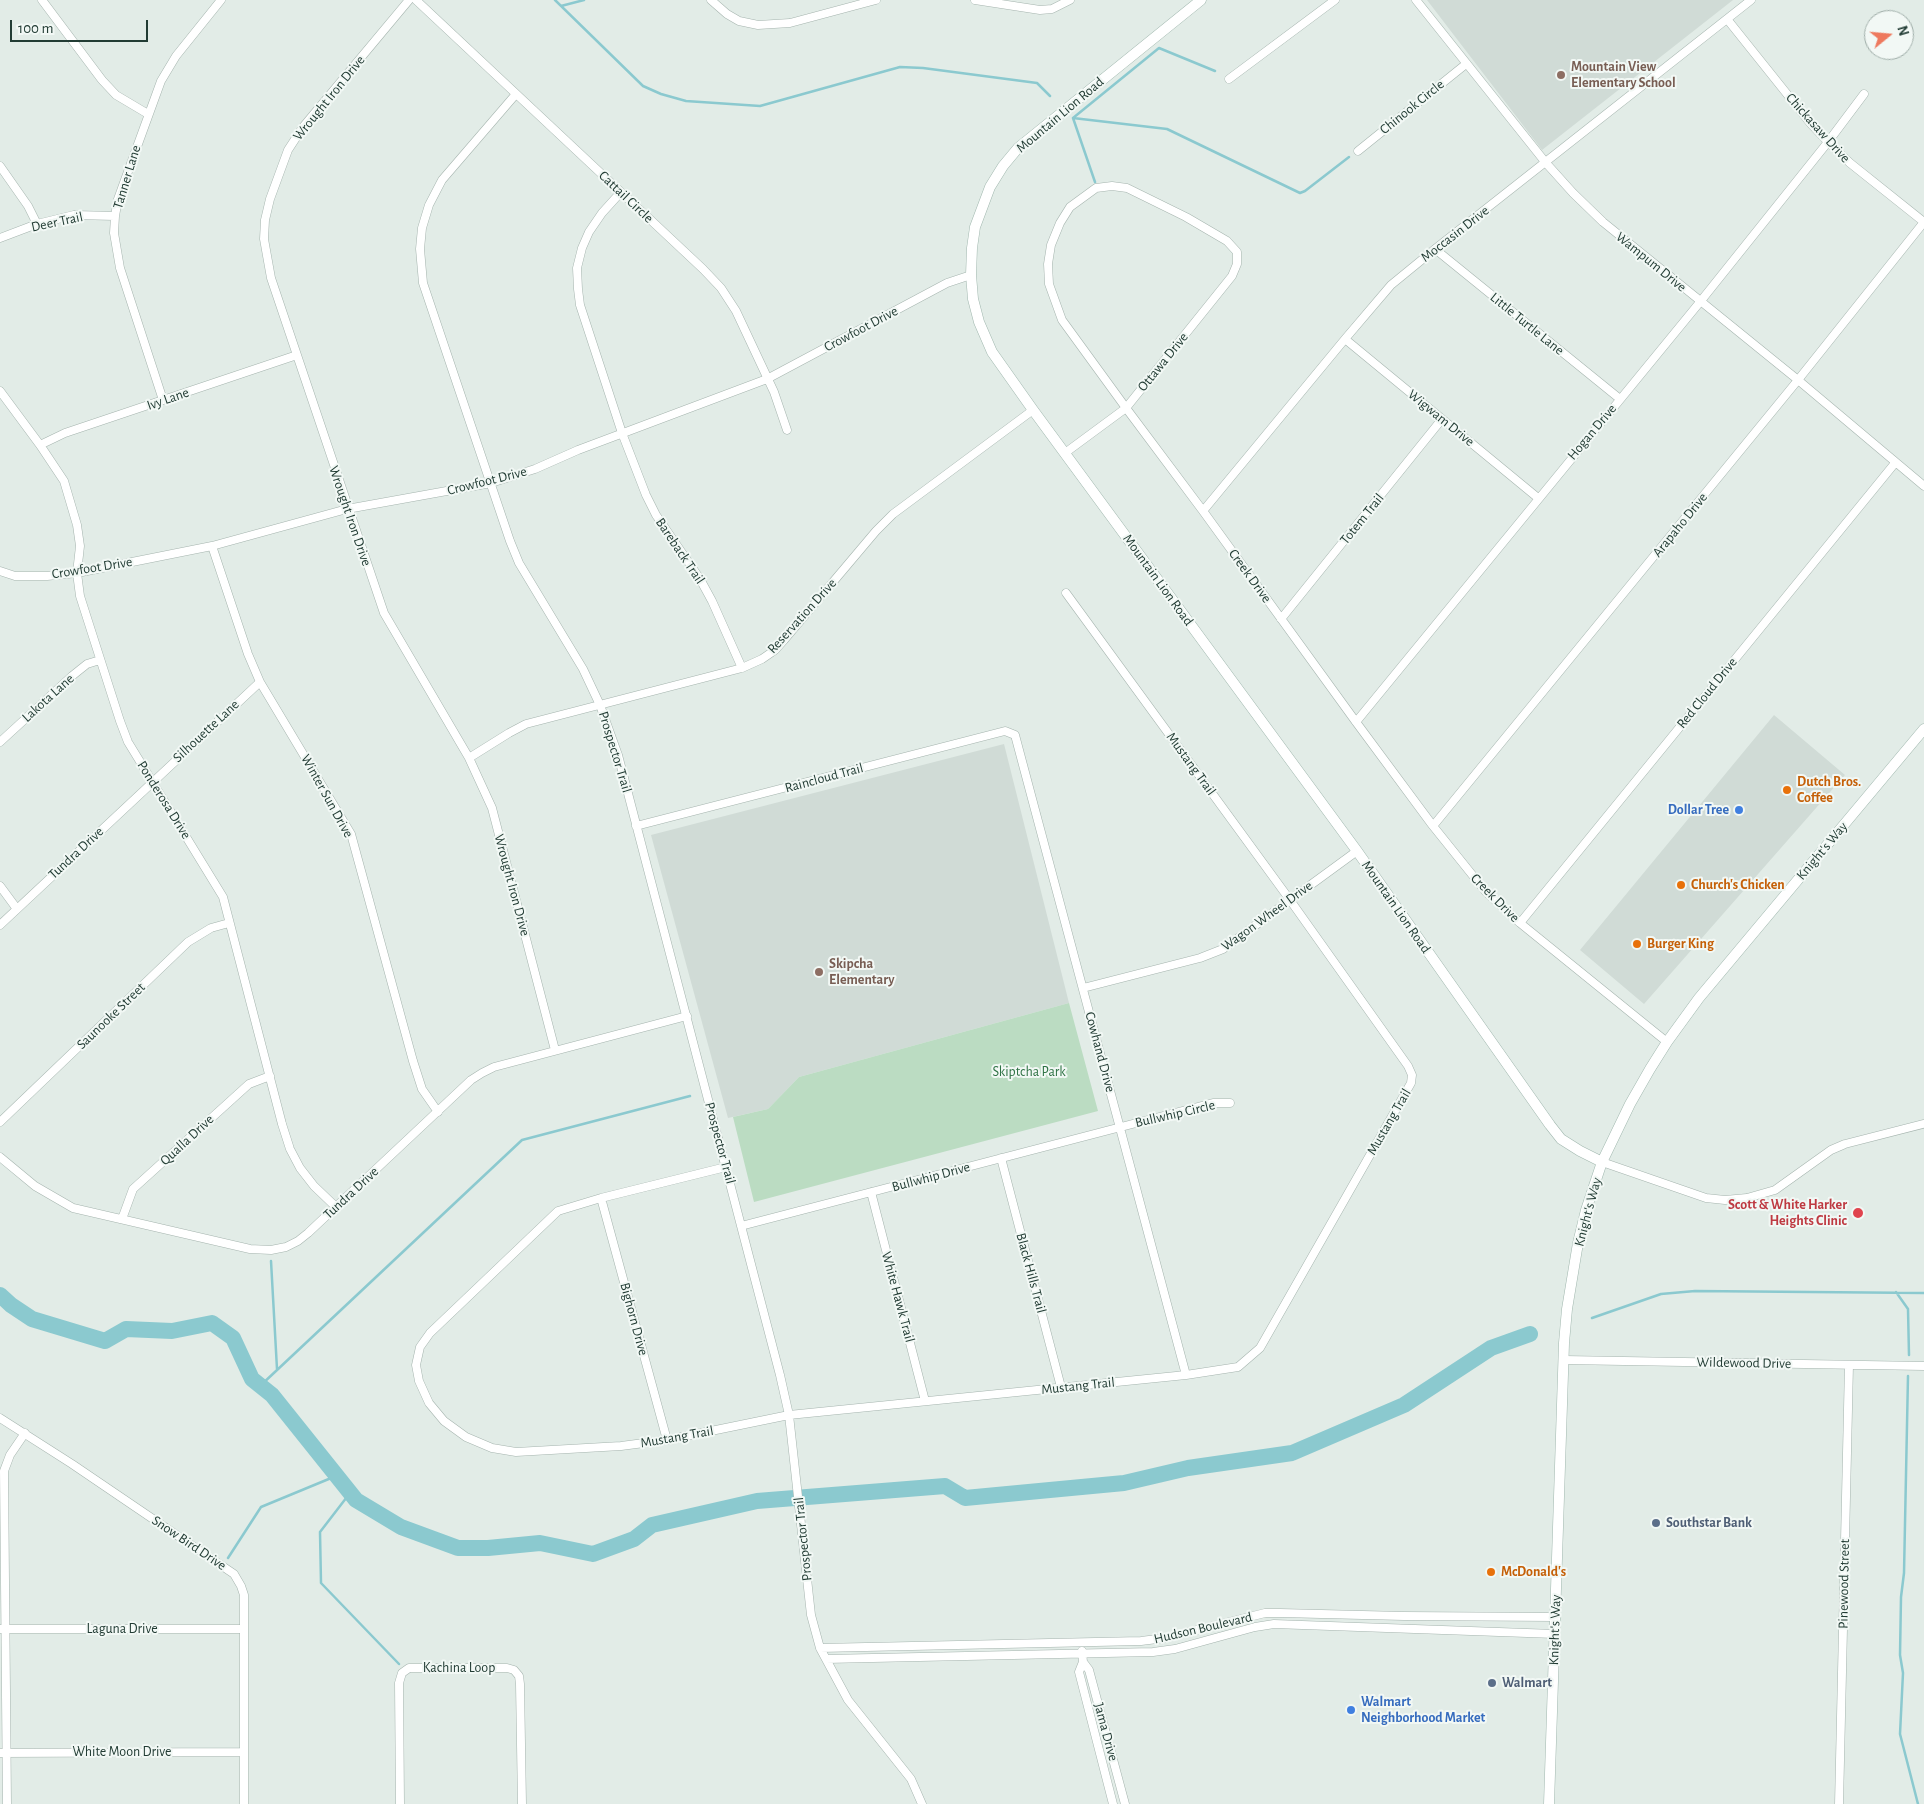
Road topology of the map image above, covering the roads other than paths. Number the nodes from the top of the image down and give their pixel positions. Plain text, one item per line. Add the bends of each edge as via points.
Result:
1 (42, 0) edge
2 (221, 0) edge
3 (409, 0) edge
4 (416, 0) edge
5 (711, 0) edge
6 (876, 0) edge
7 (975, 0) edge
8 (1070, 0) edge
9 (1201, 0) edge
10 (1335, 0) edge
11 (1416, 0) edge
12 (1751, 0) edge
13 (1727, 19) junction
14 (1466, 64) junction
15 (1229, 79) dead end
16 (516, 94) junction
17 (1864, 94) dead end
18 (148, 114) junction
19 (1828, 142) junction
20 (1358, 151) dead end
21 (1546, 163) junction
22 (0, 166) edge
23 (621, 192) junction
24 (115, 216) junction
25 (1924, 222) edge
26 (37, 224) junction
27 (0, 238) edge
28 (1435, 249) junction
29 (1237, 252) joint
30 (971, 275) junction
31 (1700, 302) junction
32 (1345, 339) junction
33 (296, 355) junction
34 (767, 379) junction
35 (1798, 380) junction
36 (0, 391) edge
37 (1620, 399) junction
38 (163, 400) junction
39 (1126, 408) junction
40 (1033, 410) junction
41 (1442, 419) junction
42 (788, 430) dead end
43 (622, 433) junction
44 (40, 445) junction
45 (1065, 454) junction
46 (1894, 463) junction
47 (490, 483) junction
48 (1924, 486) edge
49 (1538, 498) junction
50 (348, 510) junction
51 (1203, 511) junction
52 (212, 546) junction
53 (0, 571) edge
54 (77, 573) junction
55 (1066, 593) dead end
56 (1281, 619) junction
57 (100, 660) junction
58 (742, 668) junction
59 (260, 682) junction
60 (600, 705) junction
61 (1356, 722) junction
62 (1924, 729) edge
63 (1011, 732) joint
64 (0, 742) edge
65 (469, 758) junction
66 (153, 781) junction
67 (636, 826) junction
68 (1433, 826) junction
69 (1357, 851) junction
70 (0, 886) edge
71 (1290, 900) junction
72 (17, 909) junction
73 (229, 922) junction
74 (1520, 923) junction
75 (0, 925) edge
76 (1083, 988) junction
77 (687, 1016) junction
78 (1667, 1042) junction
79 (555, 1050) junction
80 (270, 1076) junction
81 (1230, 1103) dead end
82 (438, 1112) junction
83 (0, 1122) edge
84 (1923, 1124) edge
85 (1121, 1127) junction
86 (0, 1157) edge
87 (1001, 1158) junction
88 (1602, 1162) junction
89 (726, 1167) junction
90 (871, 1192) junction
91 (601, 1198) junction
92 (336, 1207) junction
93 (122, 1220) junction
94 (741, 1226) junction
95 (1564, 1360) junction
96 (1849, 1365) junction
97 (1924, 1366) edge
98 (1186, 1375) junction
99 (1061, 1387) junction
100 (925, 1401) junction
101 (789, 1415) junction
102 (0, 1418) edge
103 (25, 1433) junction
104 (666, 1440) junction
105 (2, 1509) edge
106 (1312, 1614) junction
107 (1404, 1616) junction
108 (1470, 1616) junction
109 (1555, 1617) junction
110 (1312, 1624) junction
111 (1403, 1628) junction
112 (244, 1629) junction
113 (3, 1630) edge
114 (1470, 1631) junction
115 (1554, 1634) junction
116 (1082, 1642) junction
117 (820, 1648) junction
118 (1082, 1658) junction
119 (826, 1659) junction
120 (4, 1752) edge
121 (243, 1752) junction
122 (7, 1804) edge
123 (244, 1804) edge
124 (400, 1804) edge
125 (522, 1804) edge
126 (922, 1804) edge
127 (1113, 1804) edge
128 (1126, 1804) edge
129 (1549, 1804) edge
130 (1839, 1804) edge

1 - 18 street via 116,95
2 - 18 street, Tanner Lane via 176,56 161,81
3 - 33 street, Wrought Iron Drive via 303,127 288,150 270,199 264,239 267,260
4 - 16 street, Cattail Circle
5 - 6 street via 727,14 758,26 790,23
7 - 8 street via 1040,10 1052,9
9 - 30 street, Mountain Lion Road via 1018,148 995,180 981,210 975,227
10 - 15 street
11 - 14 street, Wampum Drive
12 - 13 street, Moccasin Drive
13 - 19 street, Chickasaw Drive
13 - 21 street, Moccasin Drive
14 - 20 street, Chinook Circle
14 - 21 street, Wampum Drive
16 - 23 street, Cattail Circle
16 - 47 street, Prospector Trail via 442,180 429,205 420,249 423,283
17 - 19 street, Hogan Drive
18 - 24 street, Tanner Lane
19 - 25 street, Chickasaw Drive
19 - 31 street, Hogan Drive
21 - 28 street, Moccasin Drive
21 - 31 street, Wampum Drive via 1603,222
22 - 26 street
23 - 34 street, Cattail Circle via 721,288 736,311
23 - 43 street, Bareback Trail via 588,232 577,268 580,305
24 - 26 street, Deer Trail via 74,215
24 - 38 street, Tanner Lane via 114,233 120,268
25 - 35 street, Arapaho Drive
26 - 27 street, Deer Trail
28 - 32 street, Moccasin Drive via 1391,285
28 - 37 street, Little Turtle Lane
29 - 39 street, Ottawa Drive via 1232,276
29 - 39 street, Creek Drive via 1228,241 1127,188 1096,188 1070,207 1051,245 1049,284 1054,302 1062,320
30 - 34 street, Crowfoot Drive via 947,283
30 - 40 street, Mountain Lion Road via 978,322 985,338
31 - 35 street, Wampum Drive
31 - 37 street, Hogan Drive
32 - 41 street, Wigwam Drive
32 - 51 street, Moccasin Drive
33 - 38 street, Ivy Lane
33 - 50 street, Wrought Iron Drive
34 - 42 street, Cattail Circle
34 - 43 street, Crowfoot Drive
35 - 46 street, Wampum Drive
35 - 68 street, Arapaho Drive
36 - 44 street, Ponderosa Drive
37 - 49 street, Hogan Drive
38 - 44 street, Ivy Lane via 65,433
39 - 45 street, Ottawa Drive
39 - 51 street, Creek Drive
40 - 45 street, Mountain Lion Road
40 - 58 street, Reservation Drive via 892,514 775,650
41 - 49 street, Wigwam Drive
41 - 56 street, Totem Trail
43 - 47 street, Crowfoot Drive via 535,469
43 - 58 street, Bareback Trail via 646,496 708,594
44 - 54 street, Ponderosa Drive via 64,481 72,504 80,546
45 - 69 street, Mountain Lion Road
46 - 48 street, Wampum Drive
46 - 74 street, Red Cloud Drive
47 - 50 street, Crowfoot Drive
47 - 60 street, Prospector Trail via 519,563 570,645
49 - 61 street, Hogan Drive
50 - 52 street, Crowfoot Drive
50 - 65 street, Wrought Iron Drive via 384,613
51 - 56 street, Creek Drive
52 - 54 street, Crowfoot Drive
52 - 59 street, Winter Sun Drive
53 - 54 street, Crowfoot Drive via 15,576
54 - 57 street, Ponderosa Drive via 80,596
55 - 71 street, Mustang Trail
56 - 61 street, Creek Drive
57 - 64 street, Lakota Lane via 87,664 72,676
57 - 66 street, Ponderosa Drive via 128,742
58 - 60 street, Reservation Drive
59 - 66 street, Silhouette Lane
59 - 82 street, Winter Sun Drive via 351,834 413,1061 422,1089
60 - 65 street, Reservation Drive via 526,724
60 - 67 street, Prospector Trail via 618,755
61 - 68 street, Creek Drive
62 - 78 street, Knight's Way via 1699,998
63 - 67 street, Raincloud Trail
63 - 76 street, Cowhand Drive via 1015,735
65 - 79 street, Wrought Iron Drive via 492,808
66 - 72 street, Tundra Drive
66 - 73 street, Ponderosa Drive via 215,882 223,897
67 - 77 street, Prospector Trail
68 - 74 street, Creek Drive via 1486,892
69 - 71 street, Wagon Wheel Drive
69 - 88 street, Mountain Lion Road via 1561,1139
70 - 72 street
71 - 76 street, Wagon Wheel Drive via 1223,949
71 - 98 street, Mustang Trail via 1408,1066 1411,1082 1260,1348 1238,1367
72 - 75 street, Tundra Drive
73 - 80 street, Ponderosa Drive
73 - 83 street, Saunooke Street via 188,942
74 - 78 street, Creek Drive
76 - 85 street, Cowhand Drive
77 - 79 street, Tundra Drive
77 - 89 street, Prospector Trail
78 - 88 street, Knight's Way via 1630,1104
79 - 82 street, Tundra Drive via 482,1073
80 - 92 street, Ponderosa Drive via 290,1149 314,1186
80 - 93 street, Qualla Drive via 249,1084 133,1189
81 - 85 street, Bullwhip Circle via 1214,1103
82 - 92 street, Tundra Drive
84 - 88 street via 1845,1144 1831,1150 1775,1190 1747,1198 1706,1198
85 - 87 street, Bullwhip Drive
85 - 98 street, Cowhand Drive
86 - 93 street, Tundra Drive via 35,1186 73,1208
87 - 90 street, Bullwhip Drive
87 - 99 street, Black Hills Trail
88 - 95 street, Knight's Way via 1578,1243 1567,1309
89 - 91 street, Mustang Trail
89 - 94 street, Prospector Trail
90 - 94 street, Bullwhip Drive
90 - 100 street, White Hawk Trail
91 - 104 street, Bighorn Drive
91 - 104 street, Mustang Trail via 558,1211 430,1333 420,1347 416,1365 419,1381 429,1403 444,1421 466,1437 492,1448 516,1452
92 - 93 street, Tundra Drive via 298,1241 271,1250 250,1249
94 - 101 street, Prospector Trail
95 - 96 street, Wildewood Drive
95 - 109 street, Knight's Way
96 - 97 street, Wildewood Drive
96 - 130 street, Pinewood Street
98 - 99 street, Mustang Trail
99 - 100 street, Mustang Trail
100 - 101 street, Mustang Trail
101 - 104 street, Mustang Trail
101 - 117 street, Prospector Trail via 811,1615
102 - 103 street, Snow Bird Drive
103 - 105 street via 4,1471
103 - 112 street, Snow Bird Drive via 234,1574 244,1595
105 - 113 street
106 - 107 street, Hudson Boulevard
106 - 110 street
106 - 116 street, Hudson Boulevard via 1266,1613 1166,1638
107 - 108 street, Hudson Boulevard
107 - 111 street
108 - 109 street, Hudson Boulevard
108 - 114 street
109 - 115 street, Knight's Way
110 - 111 street, Hudson Boulevard
110 - 118 street, Hudson Boulevard via 1264,1626 1153,1652
111 - 114 street, Hudson Boulevard
112 - 113 street, Laguna Drive
112 - 121 street, Snow Bird Drive
113 - 120 street
114 - 115 street, Hudson Boulevard
115 - 129 street, Knight's Way
116 - 117 street, Hudson Boulevard
116 - 118 street, Jama Drive
117 - 119 street, Prospector Trail
118 - 119 street, Hudson Boulevard
118 - 127 street, Jama Drive via 1079,1672
118 - 128 street, Jama Drive via 1092,1679
119 - 126 street, Prospector Trail via 848,1700 911,1779
120 - 121 street, White Moon Drive
120 - 122 street
121 - 123 street, Snow Bird Drive
124 - 125 street, Kachina Loop via 399,1683 402,1673 409,1668 507,1668 519,1676 520,1684

